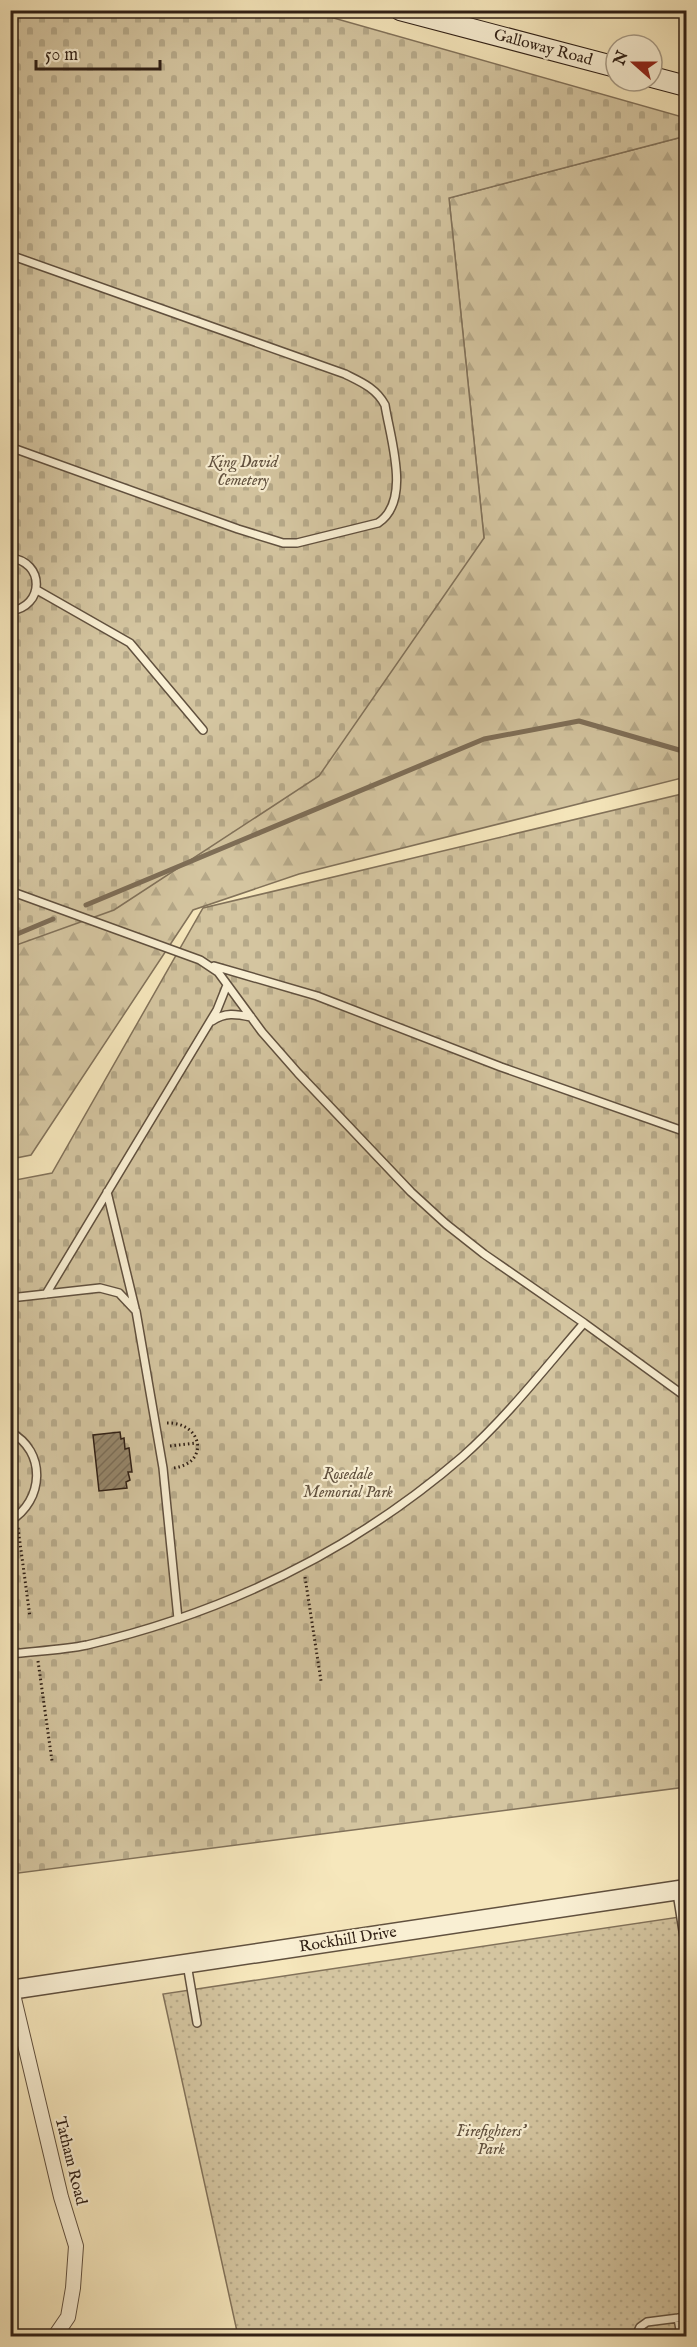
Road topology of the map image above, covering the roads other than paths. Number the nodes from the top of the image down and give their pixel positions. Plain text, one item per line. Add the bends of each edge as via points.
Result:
1 (400, 10) edge
2 (604, 64) edge
3 (664, 80) edge
4 (687, 86) edge
5 (10, 255) edge
6 (10, 447) edge
7 (10, 558) edge
8 (37, 590) junction
9 (10, 611) edge
10 (203, 730) dead end
11 (10, 891) edge
12 (206, 964) junction
13 (227, 984) junction
14 (251, 1017) junction
15 (208, 1025) junction
16 (687, 1132) edge
17 (107, 1192) junction
18 (46, 1294) junction
19 (10, 1298) edge
20 (136, 1311) junction
21 (584, 1323) junction
22 (687, 1397) edge
23 (10, 1432) edge
24 (13, 1519) edge
25 (178, 1619) junction
26 (10, 1654) edge
27 (682, 1890) edge
28 (687, 1950) edge
29 (187, 1964) junction
30 (11, 1990) edge
31 (197, 2023) dead end
32 (682, 2317) edge
33 (55, 2337) edge
34 (636, 2337) edge
35 (681, 2337) edge

1 - 2 main road, Galloway Road
3 - 4 main road
5 - 6 lane via 345,374 370,387 385,405 397,496 386,518 378,523 283,543
7 - 8 lane via 29,566
8 - 9 lane via 28,604
8 - 10 lane via 130,643
11 - 12 lane
12 - 13 lane
12 - 16 lane via 317,996 501,1067
13 - 14 lane
13 - 15 lane
14 - 15 lane via 232,1013
14 - 21 lane via 298,1073 411,1192 484,1254
15 - 17 lane
17 - 18 lane
17 - 20 lane
18 - 19 lane
18 - 20 lane via 100,1288 119,1293
20 - 25 lane via 163,1468
21 - 22 lane
21 - 25 lane via 501,1419 397,1510 259,1589
23 - 24 lane via 29,1448 38,1480 34,1496
25 - 26 lane via 85,1645
27 - 28 lane
27 - 29 street, Rockhill Drive
29 - 30 street, Rockhill Drive
29 - 31 lane
30 - 33 street, Tatham Road via 76,2246 68,2317
32 - 34 lane via 647,2322 639,2327
32 - 35 lane

